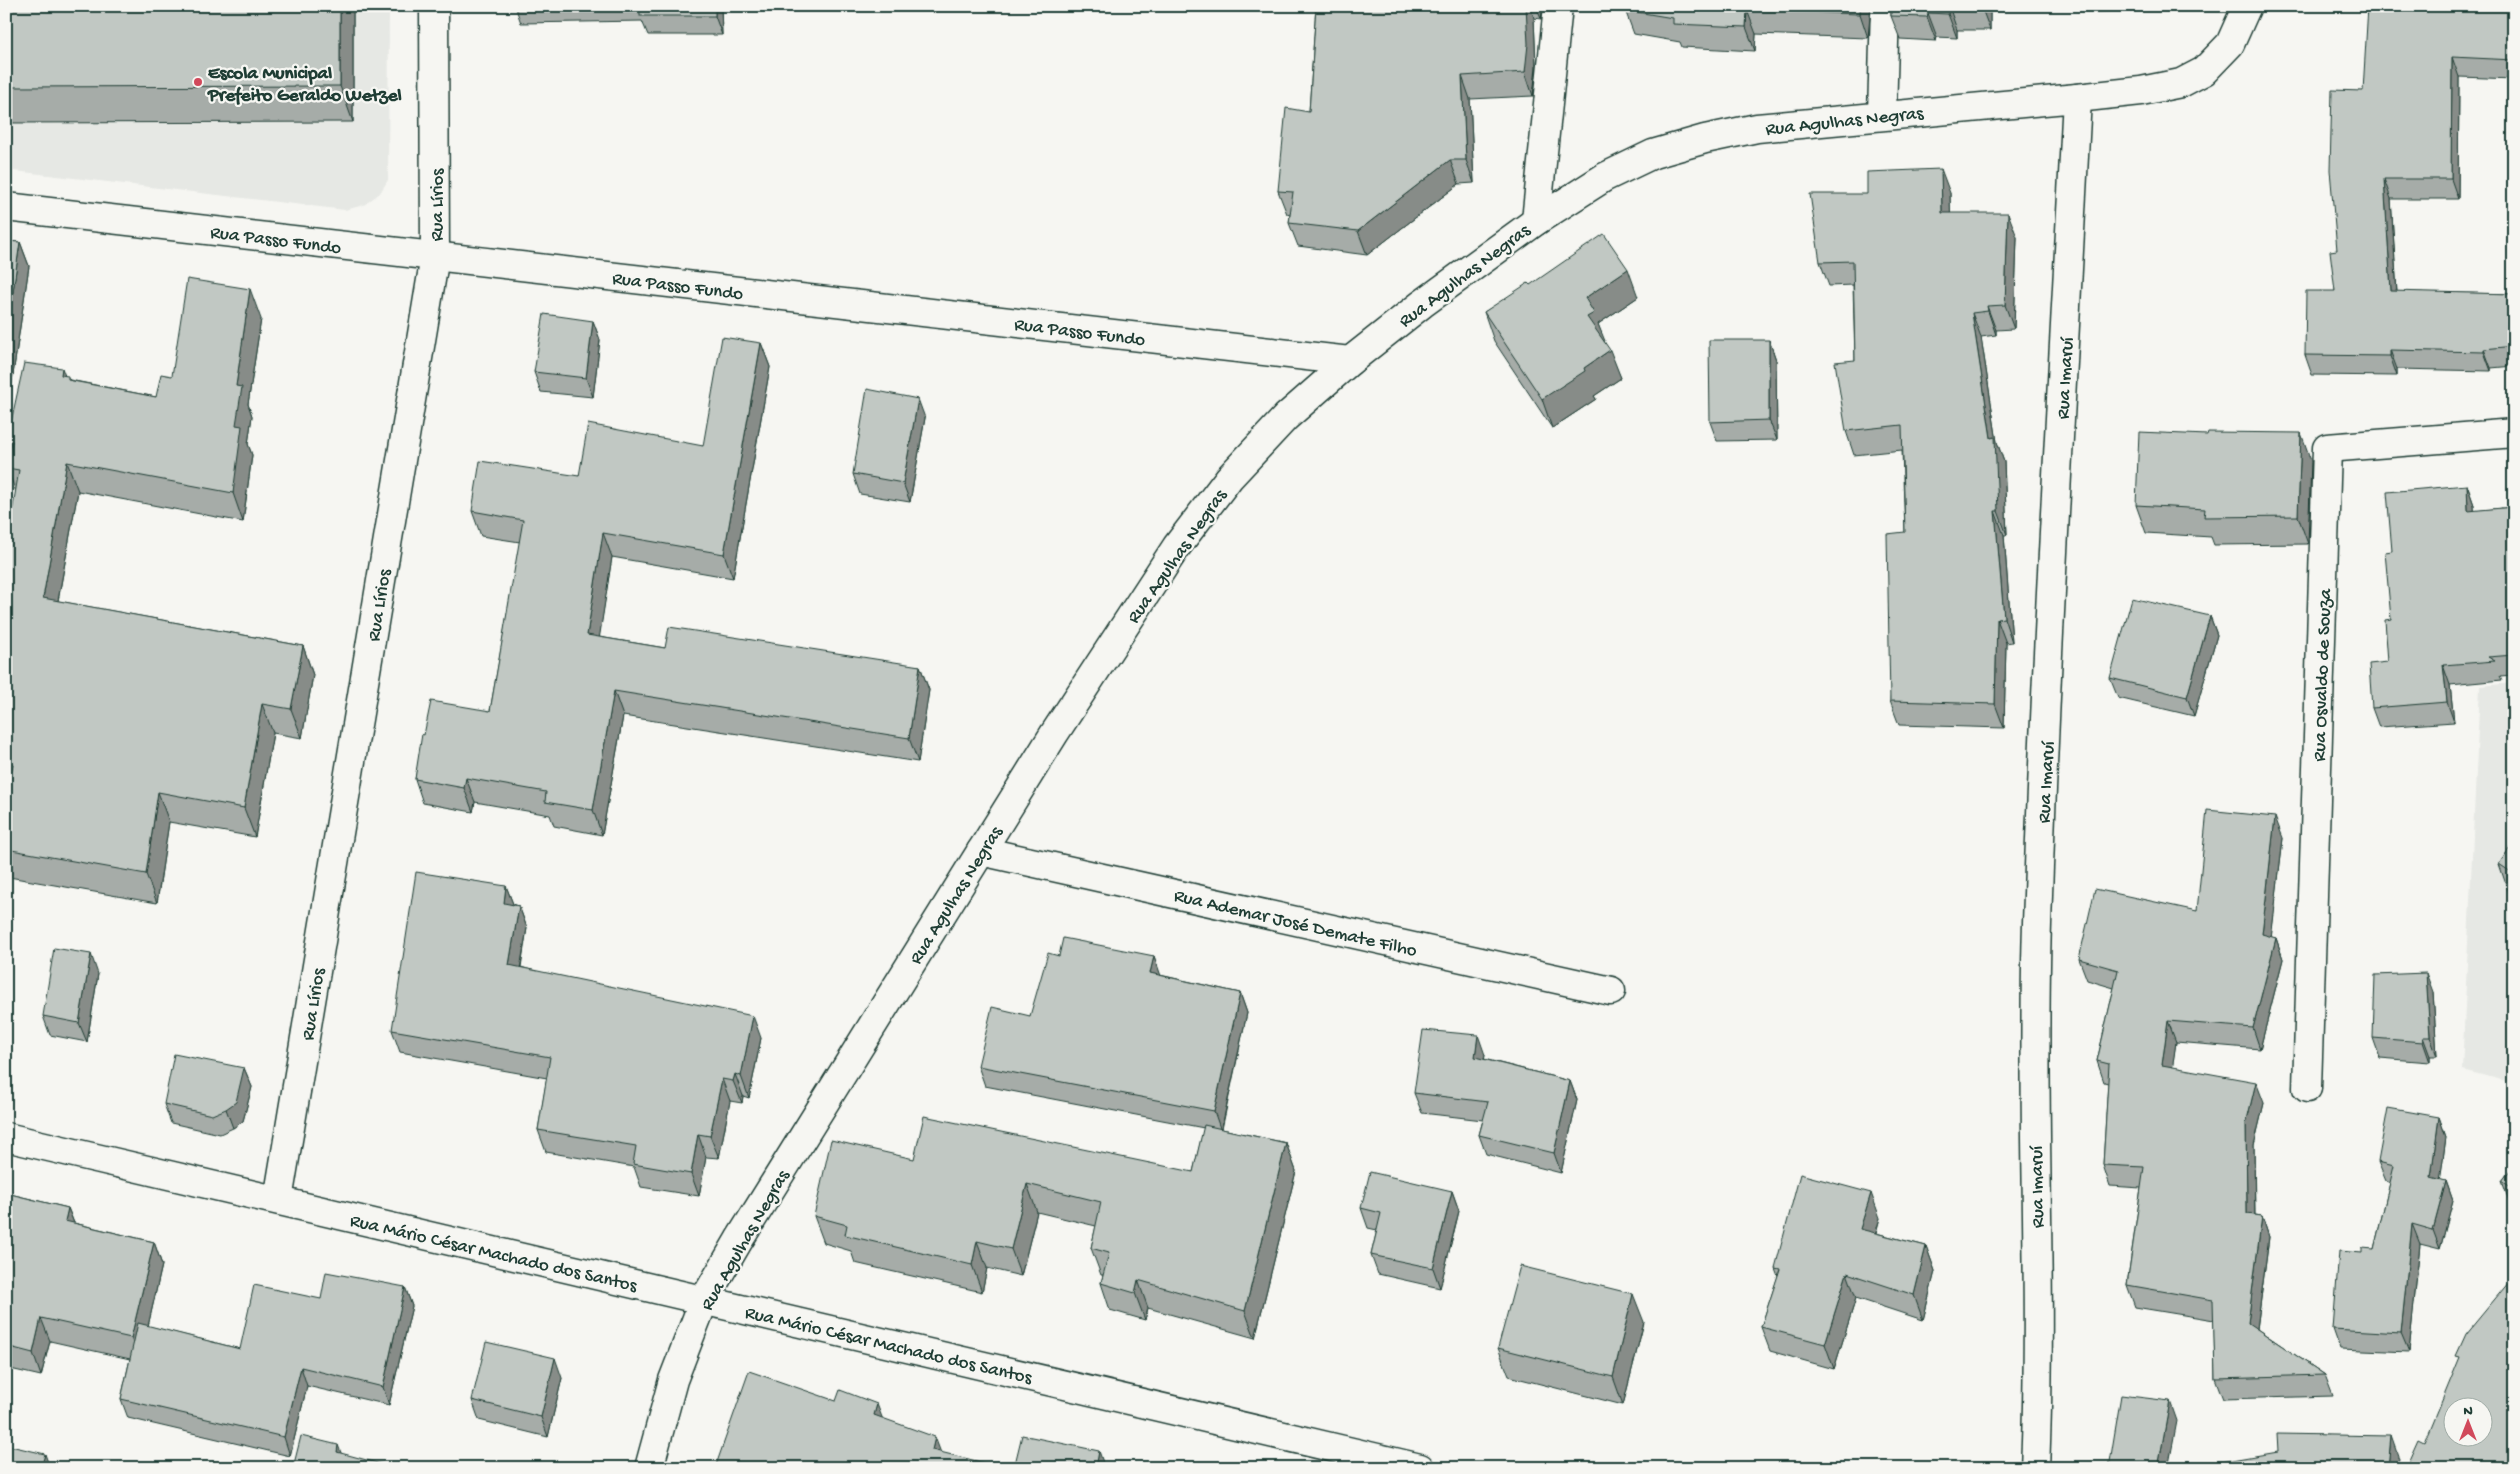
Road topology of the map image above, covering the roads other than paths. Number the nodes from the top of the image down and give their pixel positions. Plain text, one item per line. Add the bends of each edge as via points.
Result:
1 (434, 6) edge
2 (1558, 6) edge
3 (1885, 6) edge
4 (2247, 6) edge
5 (2076, 98) junction
6 (1882, 115) junction
7 (6, 206) edge
8 (1536, 220) junction
9 (435, 256) junction
10 (1350, 361) junction
11 (2514, 433) edge
12 (981, 851) junction
13 (1611, 991) dead end
14 (2307, 1088) dead end
15 (6, 1137) edge
16 (278, 1200) junction
17 (704, 1300) junction
18 (649, 1468) edge
19 (1420, 1468) edge
20 (2035, 1468) edge

1 - 9 street, Rua Lírios
2 - 8 street
3 - 6 street
4 - 5 street, Rua Agulhas Negras via 2230,44 2204,71 2181,83
5 - 6 street, Rua Agulhas Negras
5 - 20 street, Rua Imaruí via 2037,924 2034,1082 2038,1386
6 - 8 street, Rua Agulhas Negras via 1757,128 1653,154 1605,177
7 - 9 street, Rua Passo Fundo
8 - 10 street, Rua Agulhas Negras
9 - 10 street, Rua Passo Fundo
9 - 16 street, Rua Lírios
10 - 12 street, Rua Agulhas Negras via 1273,431 1229,478 1176,546
11 - 14 street, Rua Osvaldo de Souza via 2327,448
12 - 13 street, Rua Ademar José Demate Filho
12 - 17 street, Rua Agulhas Negras
15 - 16 street, Rua Mário César Machado dos Santos
16 - 17 street, Rua Mário César Machado dos Santos
17 - 18 street, Rua Agulhas Negras via 673,1380
17 - 19 street, Rua Mário César Machado dos Santos

